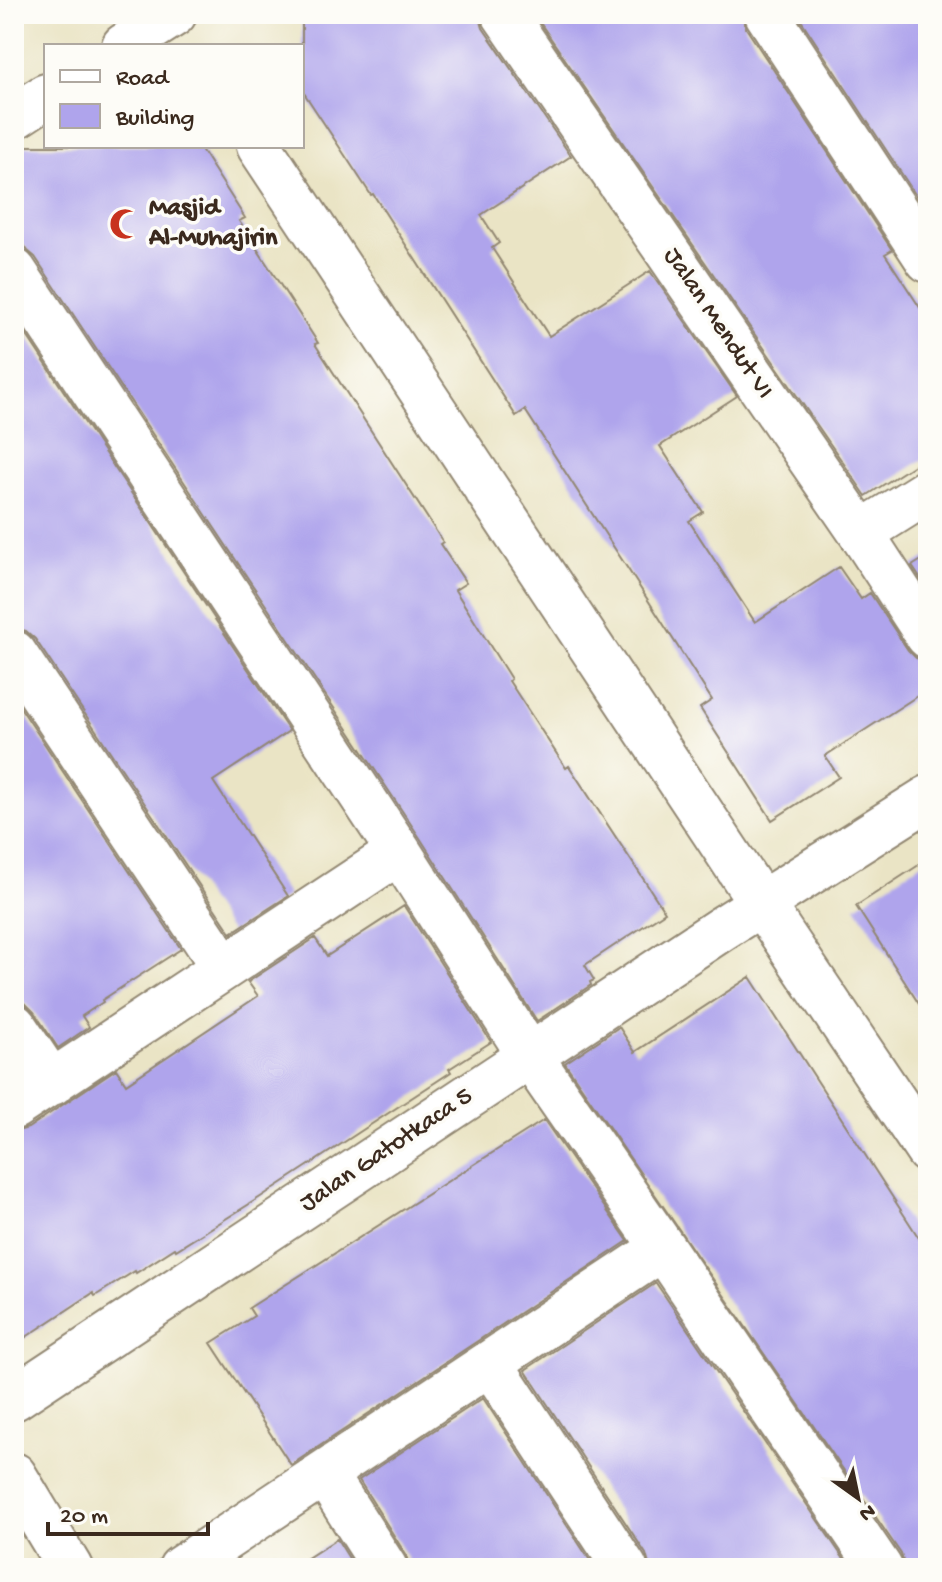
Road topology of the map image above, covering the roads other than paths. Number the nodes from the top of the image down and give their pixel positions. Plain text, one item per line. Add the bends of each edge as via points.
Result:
1 (504, 14) edge
2 (767, 14) edge
3 (178, 22) edge
4 (128, 44) edge
5 (44, 97) edge
6 (14, 117) edge
7 (260, 148) edge
8 (928, 260) edge
9 (14, 271) edge
10 (928, 491) edge
11 (861, 533) junction
12 (928, 636) edge
13 (14, 653) edge
14 (928, 798) edge
15 (399, 852) junction
16 (761, 903) junction
17 (224, 968) junction
18 (14, 1026) edge
19 (530, 1056) junction
20 (52, 1083) junction
21 (14, 1107) edge
22 (928, 1151) edge
23 (663, 1248) junction
24 (490, 1363) junction
25 (14, 1398) edge
26 (325, 1474) junction
27 (14, 1475) edge
28 (70, 1568) edge
29 (181, 1568) edge
30 (385, 1568) edge
31 (625, 1568) edge
32 (880, 1568) edge

1 - 11 street, Jalan Mendut VI
2 - 8 street
3 - 4 street
5 - 6 street
7 - 16 street
9 - 15 street
10 - 11 street
11 - 12 street, Jalan Mendut VI
13 - 17 street
14 - 16 street, Jalan Gatotkaca 5
15 - 17 street
15 - 19 street
16 - 19 street, Jalan Gatotkaca 5
16 - 22 street
17 - 20 street
18 - 20 street
19 - 23 street
19 - 25 street, Jalan Gatotkaca 5
20 - 21 street
23 - 24 street
23 - 32 street
24 - 26 street
24 - 31 street
26 - 29 street
26 - 30 street
27 - 28 street

